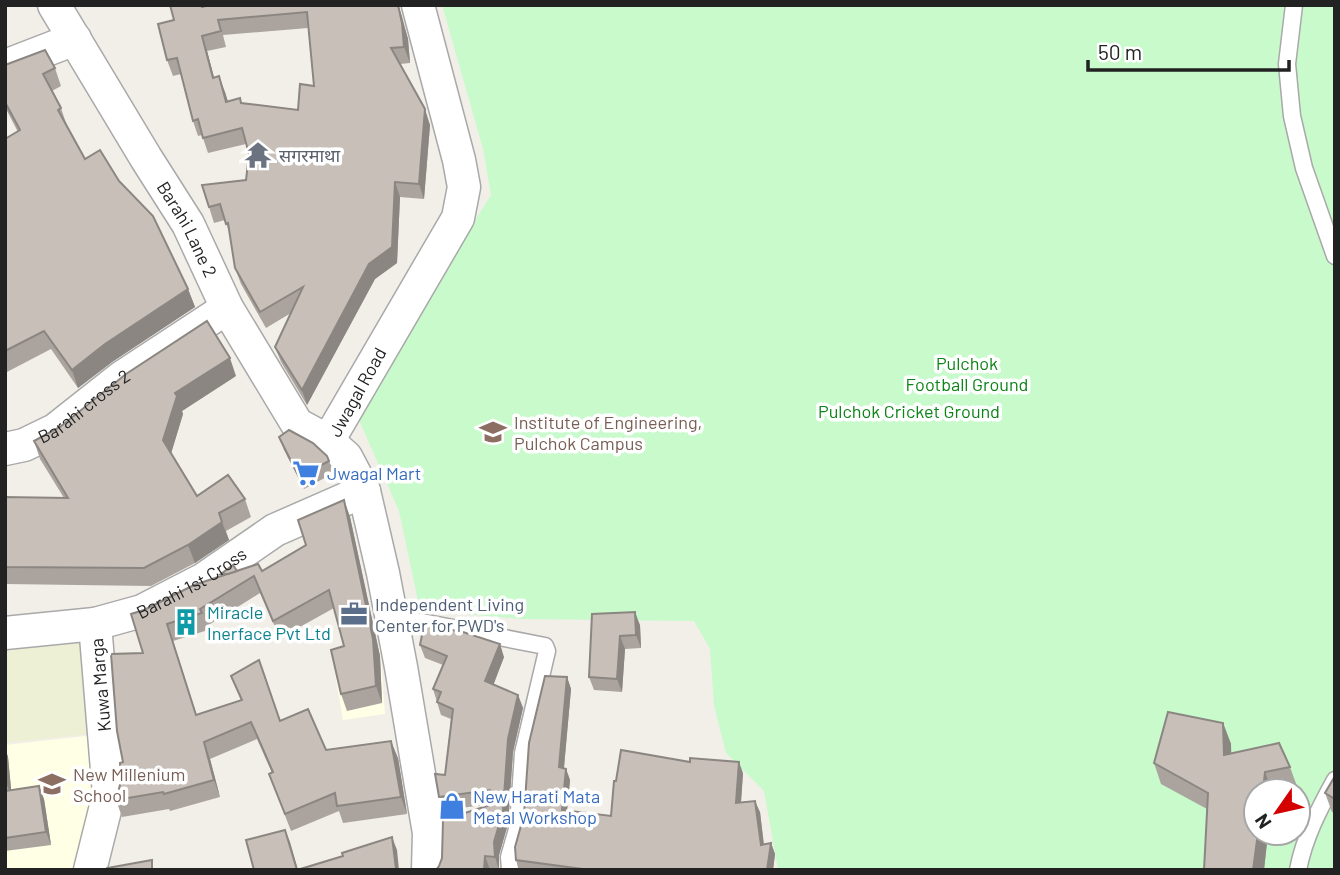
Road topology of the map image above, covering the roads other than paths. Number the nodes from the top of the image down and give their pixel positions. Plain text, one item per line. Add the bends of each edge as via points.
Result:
1 (54, 5) edge
2 (418, 5) edge
3 (1294, 5) edge
4 (75, 39) junction
5 (5, 66) edge
6 (1335, 256) edge
7 (227, 308) junction
8 (328, 441) junction
9 (5, 449) edge
10 (364, 491) junction
11 (391, 616) junction
12 (95, 624) junction
13 (5, 633) edge
14 (1335, 780) edge
15 (90, 870) edge
16 (428, 870) edge
17 (510, 870) edge
18 (1298, 870) edge

1 - 4 street, Barahi Lane 2
2 - 8 street, Jwagal Road via 459,160 464,187 458,218
3 - 6 lane via 1287,64 1292,116 1304,168
4 - 5 street
4 - 7 street, Barahi Lane 2 via 188,224
7 - 8 street, Barahi Lane 2 via 297,424
7 - 9 street, Barahi cross 2 via 122,377 55,430
8 - 10 street, Jwagal Road via 346,457
10 - 11 street, Jwagal Road
10 - 12 street, Barahi 1st Cross via 275,530 204,579 142,611
11 - 16 street, Jwagal Road via 429,833
11 - 17 lane via 545,646 523,753 519,826 509,857
12 - 13 street, Barahi 1st Cross
12 - 15 street, Kuwa Marga via 109,794
14 - 18 lane via 1302,849

